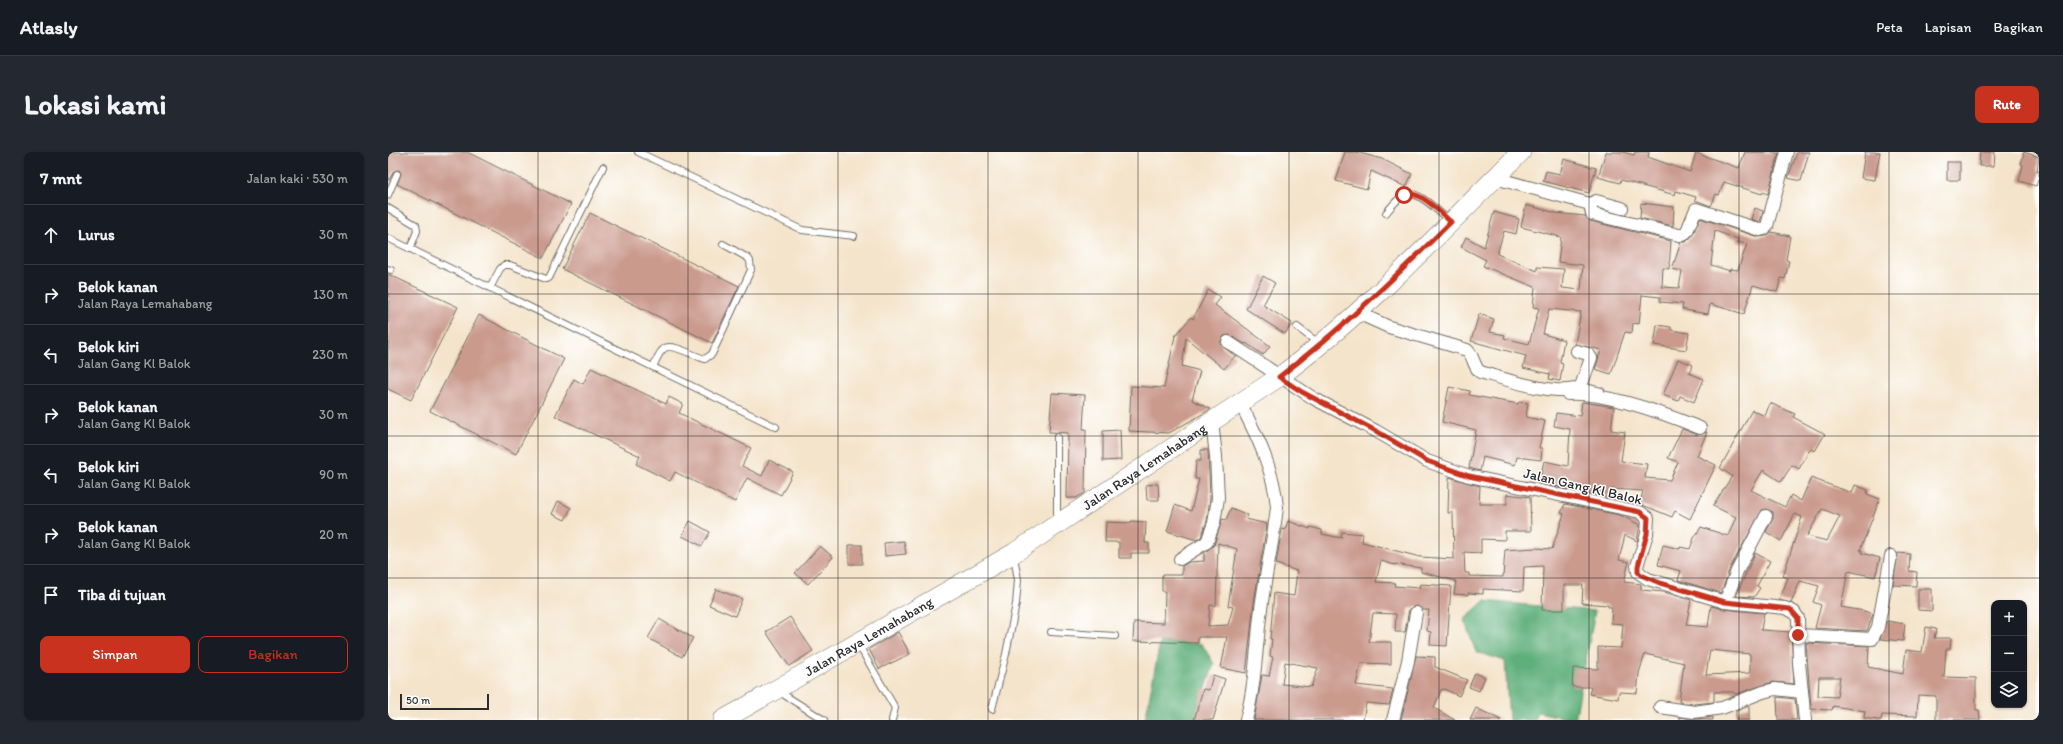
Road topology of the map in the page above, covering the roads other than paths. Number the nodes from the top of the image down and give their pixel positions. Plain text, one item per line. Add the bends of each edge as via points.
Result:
1 (638, 152) edge
2 (1521, 152) edge
3 (1787, 152) edge
4 (603, 167) dead end
5 (397, 174) dead end
6 (1495, 178) junction
7 (388, 195) edge
8 (1590, 204) junction
9 (388, 208) edge
10 (1622, 208) dead end
11 (1386, 213) dead end
12 (1451, 222) junction
13 (854, 236) dead end
14 (389, 241) edge
15 (723, 244) dead end
16 (410, 249) junction
17 (490, 288) junction
18 (1358, 312) junction
19 (1297, 327) dead end
20 (1228, 342) dead end
21 (1320, 345) junction
22 (1577, 351) dead end
23 (653, 367) junction
24 (1279, 377) junction
25 (1522, 384) junction
26 (1581, 386) junction
27 (1608, 393) dead end
28 (1240, 403) junction
29 (1212, 422) junction
30 (776, 427) dead end
31 (1700, 428) dead end
32 (1057, 437) dead end
33 (1766, 516) dead end
34 (1058, 525) junction
35 (1014, 553) junction
36 (1891, 556) dead end
37 (1180, 559) dead end
38 (1725, 602) junction
39 (1416, 613) dead end
40 (1051, 632) dead end
41 (1798, 635) junction
42 (1115, 636) dead end
43 (858, 643) junction
44 (776, 689) junction
45 (1802, 692) junction
46 (1660, 707) dead end
47 (992, 709) dead end
48 (723, 720) edge
49 (824, 720) edge
50 (892, 720) edge
51 (1246, 720) edge
52 (1392, 720) edge
53 (1805, 720) edge

1 - 13 lane via 802,230
2 - 6 main road, Jalan Raya Lemahabang
3 - 8 street via 1767,226 1764,229 1760,230 1696,209 1687,231 1679,235 1592,214
4 - 17 lane via 549,278 504,265
5 - 7 lane
6 - 8 street
6 - 12 main road, Jalan Raya Lemahabang
8 - 10 street via 1596,201
9 - 16 lane via 416,225
11 - 12 lane via 1404,195 1413,193
12 - 18 main road, Jalan Raya Lemahabang
14 - 16 lane
15 - 23 lane via 748,258 751,270 712,354 705,359 671,346 660,352
16 - 17 lane
17 - 23 lane
18 - 21 main road, Jalan Raya Lemahabang
18 - 25 street via 1389,327 1467,350 1480,372
19 - 21 lane
20 - 24 street
21 - 24 main road, Jalan Raya Lemahabang
22 - 26 street via 1588,354 1590,358
23 - 30 lane
24 - 28 main road, Jalan Raya Lemahabang
24 - 38 street, Jalan Gang Kl Balok via 1307,395 1442,468 1640,512 1648,518 1649,525 1638,572 1660,583
25 - 26 street via 1554,390
25 - 31 street via 1526,389 1550,396 1586,394 1611,399
26 - 27 lane
28 - 29 main road, Jalan Raya Lemahabang
28 - 51 street via 1260,446 1276,492 1278,507 1260,616 1251,702
29 - 34 main road, Jalan Raya Lemahabang
29 - 37 street via 1218,498 1214,523 1207,542
32 - 34 lane
33 - 38 street via 1737,571
34 - 35 main road, Jalan Raya Lemahabang
35 - 43 main road, Jalan Raya Lemahabang
35 - 47 lane via 1018,580 1016,604
36 - 41 street via 1878,627 1872,639
38 - 41 street, Jalan Gang Kl Balok via 1790,609 1798,618
39 - 52 street via 1408,662
40 - 42 lane
41 - 45 street, Jalan Gang Kl Balok
43 - 44 main road, Jalan Raya Lemahabang
43 - 50 lane via 895,708
44 - 48 main road, Jalan Raya Lemahabang via 741,712
44 - 49 lane
45 - 46 street via 1775,689 1722,708 1694,712
45 - 53 street, Jalan Gang Kl Balok

